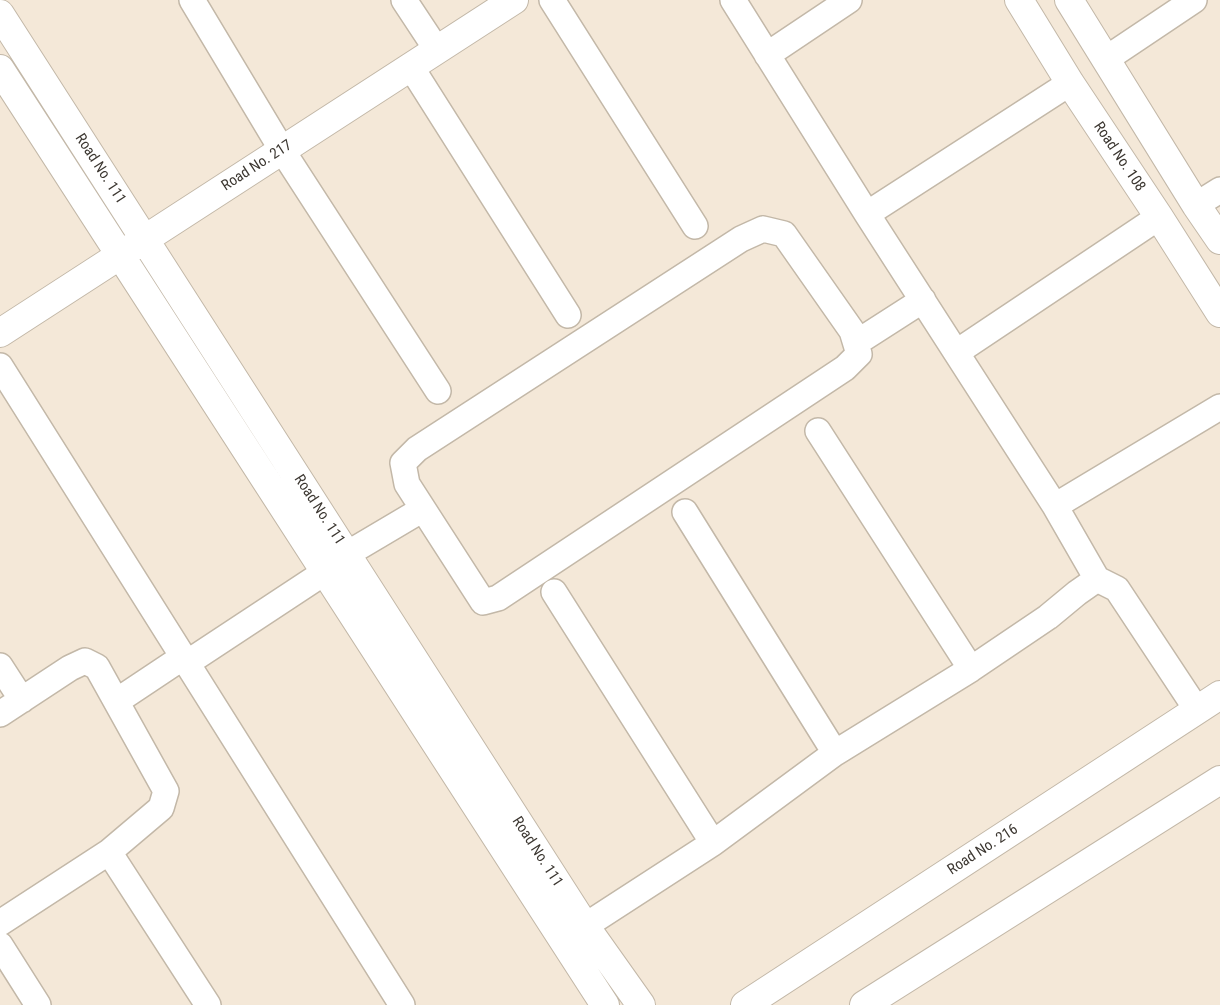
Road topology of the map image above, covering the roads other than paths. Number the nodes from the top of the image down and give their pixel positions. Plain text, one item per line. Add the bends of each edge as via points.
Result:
1 (192, 0) edge
2 (404, 0) edge
3 (514, 0) edge
4 (552, 0) edge
5 (732, 0) edge
6 (849, 0) edge
7 (1019, 0) edge
8 (1070, 0) edge
9 (1194, 0) edge
10 (0, 14) edge
11 (437, 50) junction
12 (768, 55) junction
13 (1106, 59) junction
14 (411, 67) junction
15 (1070, 83) junction
16 (5, 86) edge
17 (282, 150) junction
18 (1220, 190) edge
19 (1196, 206) junction
20 (867, 214) junction
21 (1159, 217) junction
22 (695, 226) dead end
23 (145, 239) junction
24 (1220, 240) edge
25 (120, 255) junction
26 (924, 300) junction
27 (1220, 313) edge
28 (568, 315) dead end
29 (0, 333) edge
30 (856, 343) junction
31 (957, 352) junction
32 (0, 366) edge
33 (438, 391) dead end
34 (1220, 407) edge
35 (818, 431) dead end
36 (1055, 506) junction
37 (423, 509) junction
38 (685, 512) dead end
39 (347, 554) junction
40 (325, 572) junction
41 (1097, 579) junction
42 (554, 592) dead end
43 (185, 660) junction
44 (0, 666) edge
45 (971, 669) junction
46 (1220, 695) edge
47 (22, 700) junction
48 (117, 701) junction
49 (1197, 710) junction
50 (0, 714) edge
51 (835, 752) junction
52 (1220, 780) edge
53 (713, 843) junction
54 (109, 852) junction
55 (0, 923) edge
56 (584, 926) junction
57 (0, 946) edge
58 (38, 1005) edge
59 (208, 1005) edge
60 (402, 1005) edge
61 (605, 1005) edge
62 (641, 1005) edge
63 (745, 1005) edge
64 (864, 1005) edge

1 - 17 street
2 - 11 street
3 - 11 street, Road No. 217
4 - 22 street
5 - 12 street
6 - 12 street
7 - 15 street, Road No. 108
8 - 13 street
9 - 13 street
10 - 23 street, Road No. 111
11 - 14 street, Road No. 217
12 - 20 street
13 - 19 street
14 - 17 street, Road No. 217
14 - 28 street
15 - 20 street
15 - 21 street, Road No. 108
16 - 25 street, Road No. 111
17 - 23 street, Road No. 217
17 - 33 street
18 - 19 street
19 - 24 street
20 - 26 street
21 - 27 street, Road No. 108
21 - 31 street
23 - 25 street, Road No. 217
23 - 39 street, Road No. 111
25 - 29 street, Road No. 217
25 - 40 street, Road No. 111
26 - 30 street
26 - 31 street
30 - 37 street via 859,354 845,368 498,598 484,602
30 - 37 street via 852,331 784,234 763,229 741,239 417,448 403,463 407,484
31 - 36 street
32 - 43 street
34 - 36 street
35 - 45 street
36 - 41 street
37 - 39 street
38 - 51 street
39 - 56 street, Road No. 111
40 - 43 street
40 - 61 street, Road No. 111
41 - 45 street
41 - 49 street via 1117,589
42 - 53 street
43 - 48 street
43 - 60 street
44 - 47 street
45 - 51 street
46 - 49 street, Road No. 216
47 - 48 street via 85,661 97,667
47 - 50 street
48 - 54 street via 166,791 161,808
49 - 63 street, Road No. 216
51 - 53 street
52 - 64 street
53 - 56 street
54 - 55 street
54 - 59 street
56 - 62 street, Road No. 111
57 - 58 street

